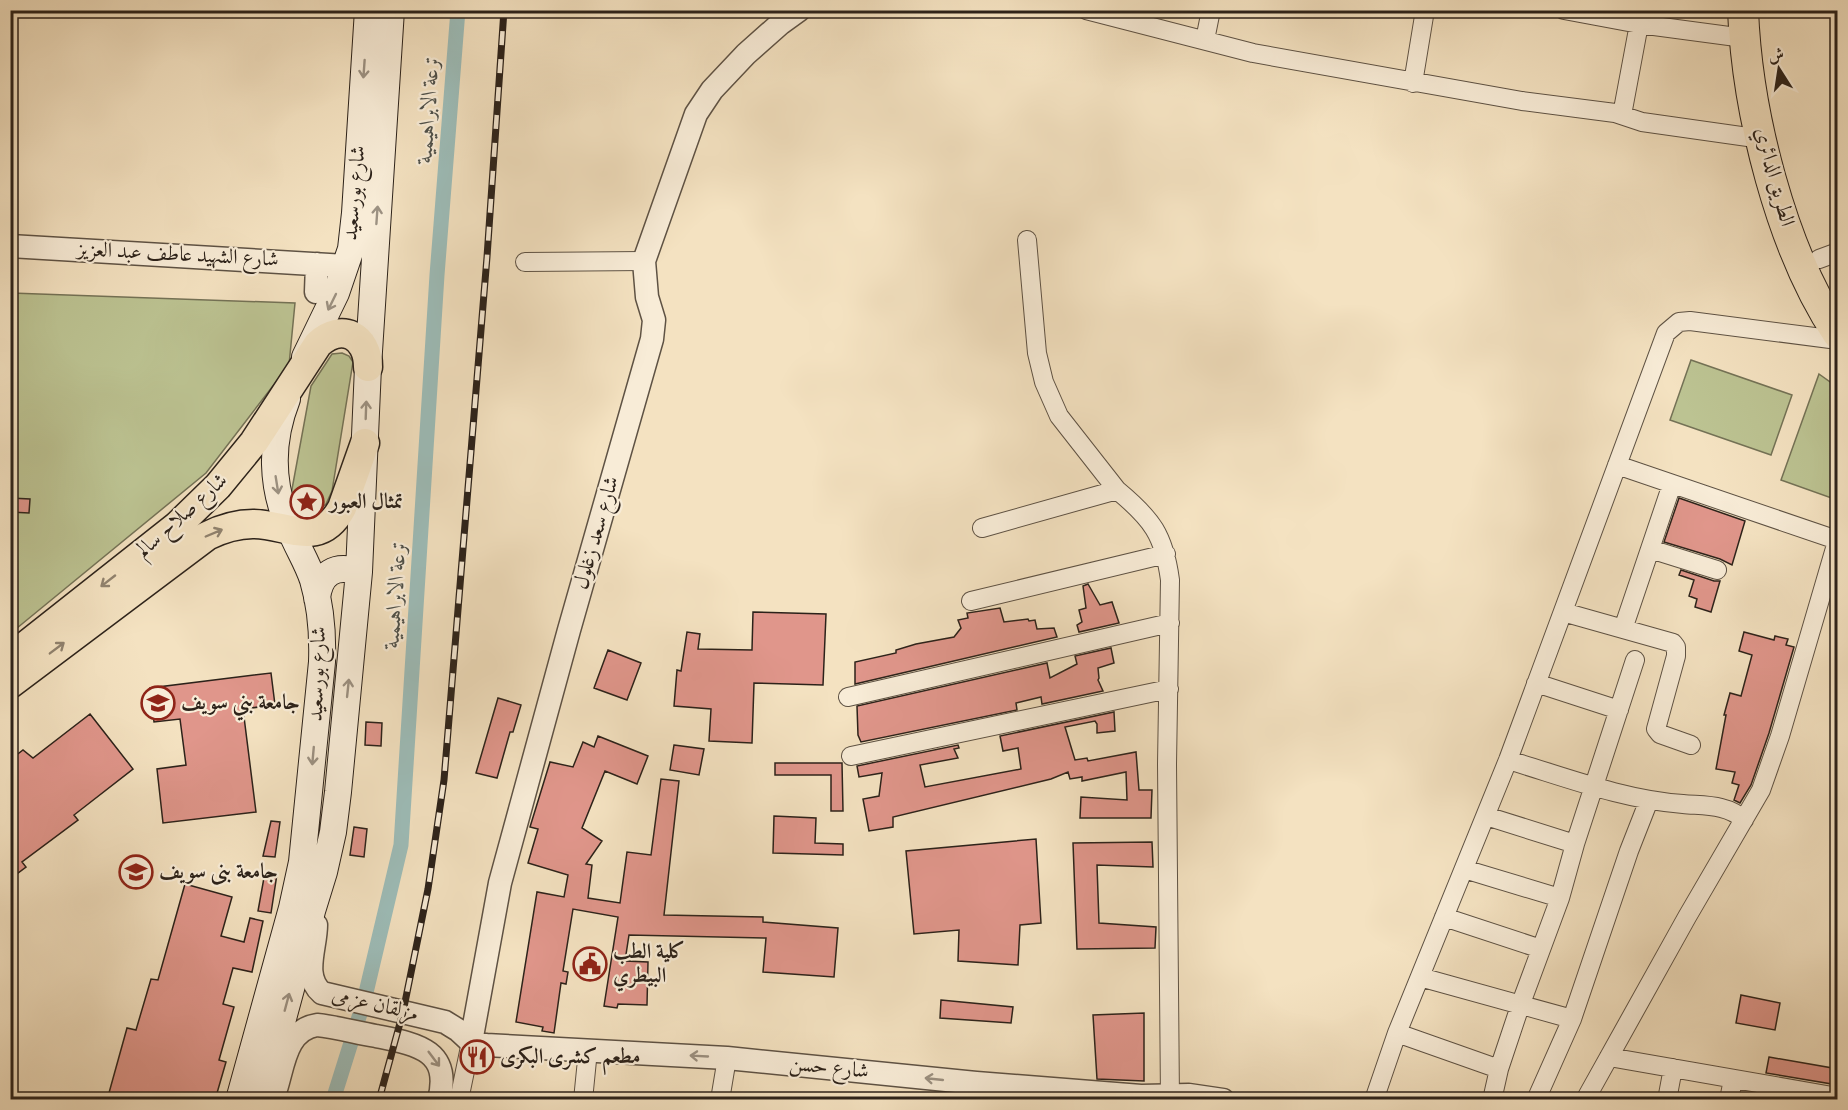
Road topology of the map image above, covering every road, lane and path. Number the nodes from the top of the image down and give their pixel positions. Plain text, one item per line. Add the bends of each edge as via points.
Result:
1 (368, 10) edge
2 (391, 10) edge
3 (799, 10) edge
4 (1086, 10) edge
5 (1210, 10) edge
6 (1425, 10) edge
7 (1564, 10) edge
8 (1764, 10) edge
9 (1618, 15) edge
10 (1639, 24) junction
11 (1743, 24) edge
12 (1205, 40) junction
13 (1413, 83) junction
14 (1622, 115) junction
15 (1762, 139) junction
16 (1027, 240) dead end
17 (10, 246) edge
18 (644, 261) junction
19 (525, 262) dead end
20 (317, 264) junction
21 (346, 266) junction
22 (316, 292) dead end
23 (1831, 299) edge
24 (368, 367) junction
25 (292, 386) junction
26 (365, 443) junction
27 (1617, 465) junction
28 (1672, 484) junction
29 (1117, 490) junction
30 (982, 528) dead end
31 (290, 531) junction
32 (1837, 539) edge
33 (1650, 549) junction
34 (1166, 554) junction
35 (1717, 570) dead end
36 (359, 572) junction
37 (318, 598) junction
38 (971, 601) dead end
39 (1563, 612) junction
40 (1170, 623) junction
41 (1623, 629) junction
42 (10, 658) edge
43 (1635, 660) dead end
44 (1536, 683) junction
45 (10, 684) edge
46 (1169, 689) junction
47 (848, 697) dead end
48 (1619, 710) junction
49 (1691, 745) dead end
50 (851, 756) dead end
51 (1508, 760) junction
52 (1594, 785) junction
53 (1649, 800) junction
54 (1486, 816) junction
55 (1744, 820) junction
56 (1575, 844) junction
57 (1464, 869) junction
58 (1560, 898) junction
59 (312, 911) junction
60 (1444, 917) junction
61 (1541, 949) junction
62 (1420, 977) junction
63 (1520, 1006) junction
64 (1572, 1019) junction
65 (1397, 1033) junction
66 (471, 1042) junction
67 (588, 1050) junction
68 (1609, 1057) junction
69 (726, 1058) junction
70 (1672, 1068) junction
71 (1499, 1069) junction
72 (1733, 1079) junction
73 (1791, 1094) edge
74 (1170, 1097) edge
75 (1838, 1097) edge
76 (1592, 1098) edge
77 (239, 1100) edge
78 (261, 1100) edge
79 (273, 1100) edge
80 (439, 1100) edge
81 (459, 1100) edge
82 (583, 1100) edge
83 (720, 1100) edge
84 (1223, 1100) edge
85 (1374, 1100) edge
86 (1492, 1100) edge
87 (1536, 1100) edge
88 (1667, 1100) edge
89 (1729, 1100) edge

1 -> 21 main road, شارع بورسعيد via 355,213
24 -> 2 main road, شارع بورسعيد
3 - 18 street, شارع سعد زغلول via 746,54 712,90 696,114
4 - 12 street
5 - 12 street
6 - 13 street
7 - 9 street
8 - 23 highway, الطريق الدائري via 1772,92 1786,162
9 - 10 street
10 - 11 street
10 - 14 street
11 - 15 highway, الطريق الدائري
12 - 13 street via 1253,53
13 - 14 street
14 - 15 street via 1642,122
15 - 23 highway, الطريق الدائري via 1802,266
16 - 29 street via 1036,343 1044,382 1059,416
17 - 20 street, شارع الشهيد عاطف عبد العزيز
18 - 19 street
18 - 66 street, شارع سعد زغلول via 647,297 654,320 652,339 503,872
20 - 21 street, شارع الشهيد عاطف عبد العزيز
20 - 22 street
21 -> 25 main road, شارع بورسعيد
23 - 27 street via 1679,322 1666,333
24 - 25 main road, شارع صلاح سالم via 368,356 357,338 336,333 318,344
26 -> 24 main road, شارع بورسعيد
25 -> 31 main road, شارع بورسعيد via 279,426 275,458 277,490
25 -> 42 main road, شارع صلاح سالم via 237,465 198,507
26 - 31 main road, شارع صلاح سالم via 337,518 318,531
26 - 36 main road, شارع بورسعيد
27 - 28 street
27 - 39 street
28 - 32 street
28 - 33 street
29 - 30 street
29 - 34 street via 1158,533
31 - 37 main road, شارع بورسعيد
45 -> 31 main road, شارع صلاح سالم via 207,536 253,524
32 - 55 street via 1771,765
33 - 35 street
33 - 41 street
34 - 38 street
34 - 40 street
36 - 37 main road via 348,568 325,576
59 -> 36 main road, شارع بورسعيد via 333,832
37 -> 77 main road, شارع بورسعيد via 322,662 302,862
39 - 41 street
39 - 44 street
40 - 46 street
40 - 47 street
41 - 49 street via 1676,646 1656,729
43 - 48 street
44 - 48 street
44 - 51 street
46 - 50 street
46 - 74 street
48 - 52 street
51 - 52 street
51 - 54 street
52 - 53 street
52 - 56 street
53 - 55 street via 1725,809
53 - 64 street
54 - 56 street
54 - 57 street
55 - 68 street
56 - 58 street
57 - 58 street
57 - 60 street
58 - 61 street
59 - 66 street, مزلقان عزمى via 316,937 310,974 322,993 445,1022
78 -> 59 main road, شارع بورسعيد
60 - 61 street
60 - 62 street
61 - 63 street
62 - 63 street
62 - 65 street
63 - 64 street
63 - 71 street
64 - 87 street
65 - 71 street
65 - 85 street
66 - 67 street, شارع حسن
66 - 81 street, شارع سعد زغلول
69 -> 67 street, شارع حسن
67 - 82 street
68 - 70 street
68 - 76 street
74 -> 69 street, شارع حسن via 976,1083
69 - 83 street
70 - 72 street
70 - 88 street
71 - 86 street
72 - 73 street
72 - 89 street
73 - 75 street
74 - 84 street, شارع حسن via 1190,1095
79 -> 80 street, مزلقان عزمى via 290,1044 308,1026 326,1026 424,1048 439,1065 442,1075

